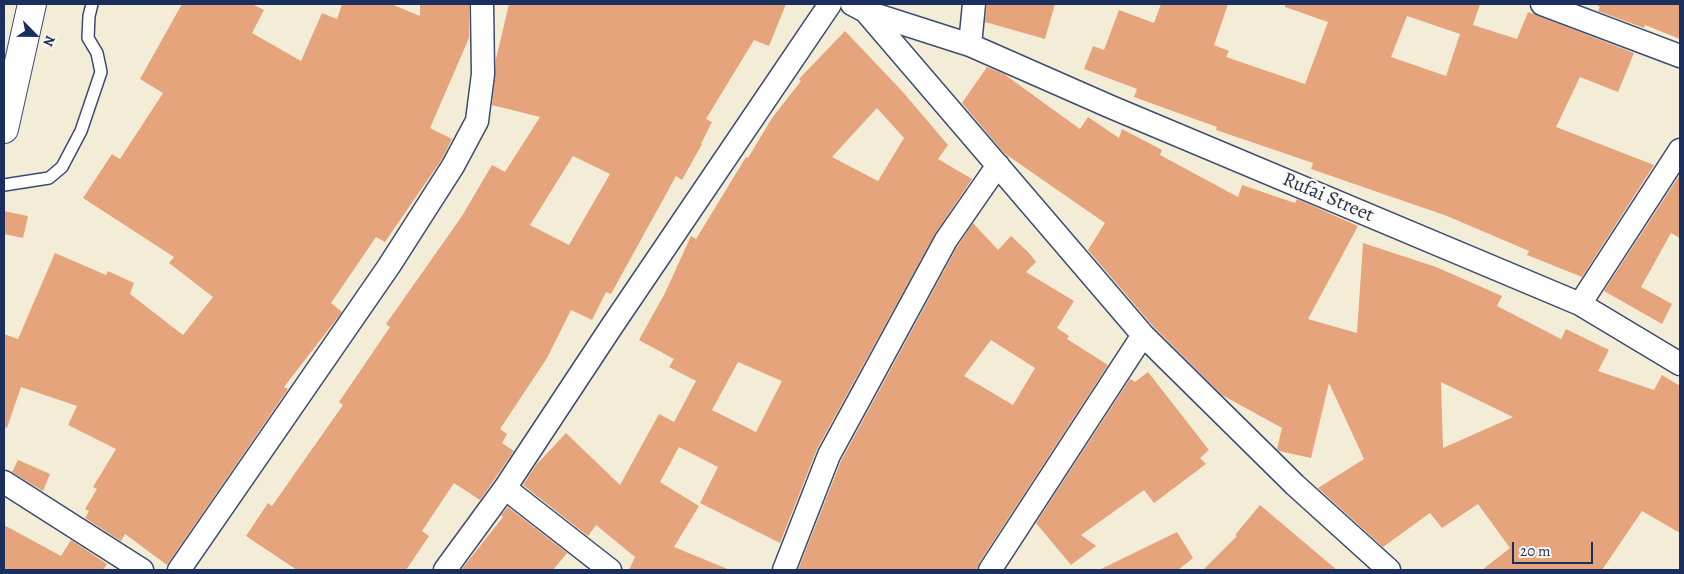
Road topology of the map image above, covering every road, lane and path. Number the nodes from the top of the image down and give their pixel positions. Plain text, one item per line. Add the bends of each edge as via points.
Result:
1 (32, 4) edge
2 (92, 4) edge
3 (482, 4) edge
4 (830, 4) edge
5 (974, 4) edge
6 (1542, 4) edge
7 (859, 8) edge
8 (970, 46) junction
9 (1680, 56) edge
10 (4, 129) edge
11 (1680, 150) edge
12 (998, 165) junction
13 (4, 185) edge
14 (1580, 304) junction
15 (1143, 335) junction
16 (1680, 364) edge
17 (4, 482) edge
18 (505, 488) junction
19 (142, 570) edge
20 (179, 570) edge
21 (445, 570) edge
22 (610, 570) edge
23 (784, 570) edge
24 (990, 570) edge
25 (1389, 570) edge

1 - 10 main road
2 - 13 lane via 88,38 97,53 102,72 81,131 62,167 49,178
3 - 20 street via 483,74 477,121 453,166 389,266
4 - 18 street
5 - 8 street
6 - 9 street
7 - 8 street, Rufai Street
7 - 12 street
8 - 14 street, Rufai Street
11 - 14 street
12 - 15 street
12 - 23 street via 946,240 829,455
14 - 16 street, Rufai Street
15 - 24 street
15 - 25 street via 1295,485
17 - 19 street
18 - 21 street
18 - 22 street

